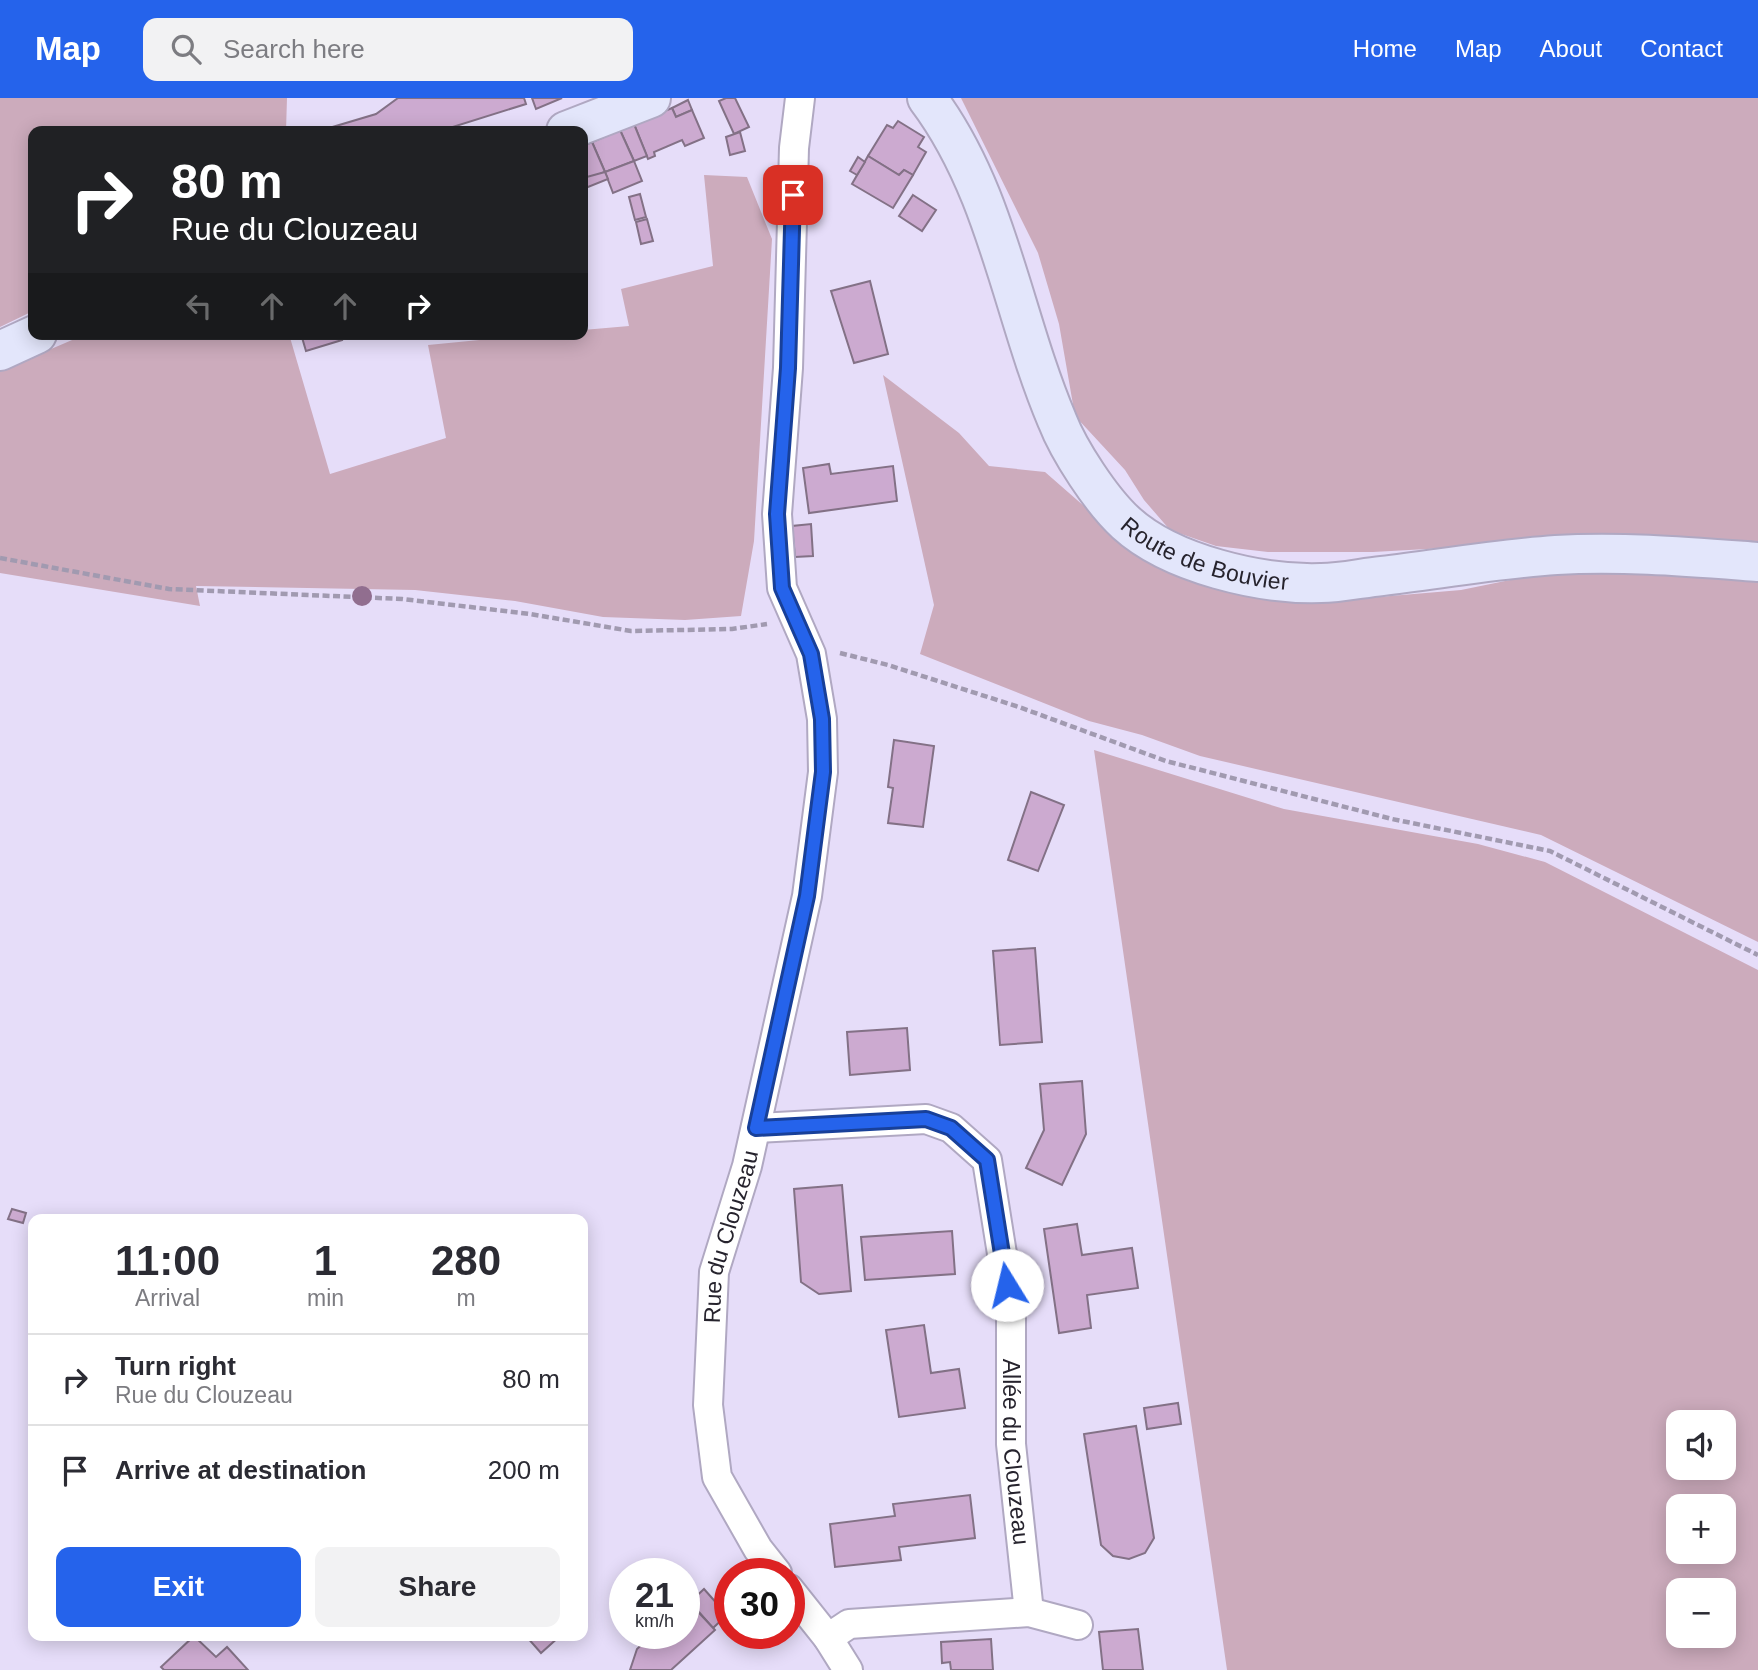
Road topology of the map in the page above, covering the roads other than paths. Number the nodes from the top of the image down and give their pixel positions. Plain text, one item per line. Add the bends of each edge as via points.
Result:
1 (651, 98) edge
2 (800, 98) edge
3 (927, 98) edge
4 (579, 126) edge
5 (28, 338) edge
6 (0, 351) edge
7 (1758, 562) edge
8 (756, 1128) junction
9 (765, 1558) edge
10 (805, 1608) edge
11 (1029, 1612) junction
12 (1078, 1625) dead end
13 (828, 1637) junction
14 (848, 1670) edge

1 - 4 street
2 - 8 street, Rue du Clouzeau via 777,514 782,588 811,654 822,719 823,772 807,896
3 - 7 street, Route de Bouvier via 975,185 1057,422 1096,487 1126,523 1174,554 1231,574 1320,583 1557,555
5 - 6 street
8 - 9 street, Rue du Clouzeau via 713,1272 708,1405 717,1477
8 - 11 street, Allée du Clouzeau via 926,1119 951,1128 987,1160 1011,1310 1011,1444
10 - 13 street
11 - 12 street
11 - 13 street via 849,1624
13 - 14 street

